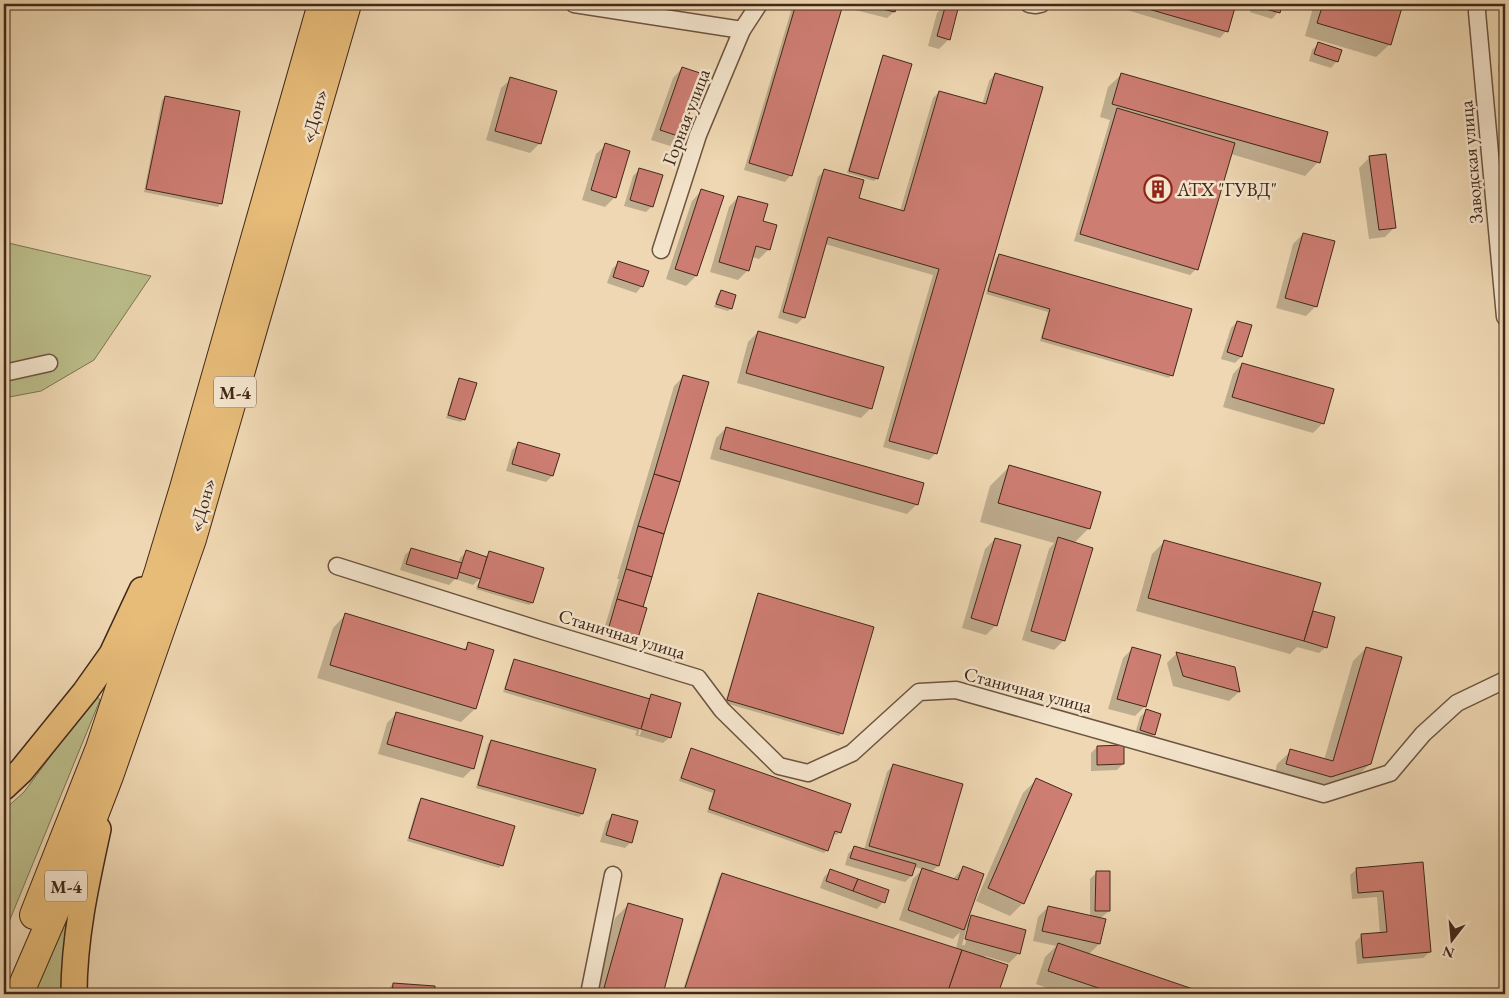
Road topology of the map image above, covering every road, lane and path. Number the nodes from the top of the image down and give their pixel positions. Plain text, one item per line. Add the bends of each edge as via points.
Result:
1 (322, 4) edge
2 (347, 4) edge
3 (574, 4) edge
4 (759, 4) edge
5 (1029, 4) edge
6 (1041, 4) edge
7 (1474, 6) edge
8 (742, 30) junction
9 (660, 250) dead end
10 (1505, 317) edge
11 (49, 363) dead end
12 (4, 373) edge
13 (184, 488) junction
14 (337, 566) dead end
15 (1505, 680) edge
16 (110, 776) junction
17 (4, 788) edge
18 (612, 875) dead end
19 (4, 985) edge
20 (19, 994) edge
21 (74, 994) edge
22 (589, 994) edge

1 - 13 highway, «Дон» / М-4
2 - 16 highway, «Дон» / М-4 via 192,539
3 - 8 street
4 - 8 street, Горная улица
5 - 6 street
7 - 10 street, Заводская улица
8 - 9 street, Горная улица via 698,135
11 - 12 street
13 - 17 main road via 112,654 86,692
13 - 19 highway, «Дон» / М-4 via 100,748
14 - 15 street, Станичная улица via 698,678 722,710 779,766 808,772 852,753 919,692 956,690 1324,794 1390,772 1456,703
16 - 20 highway, «Дон» / М-4
16 - 21 main road via 81,905
18 - 22 street

